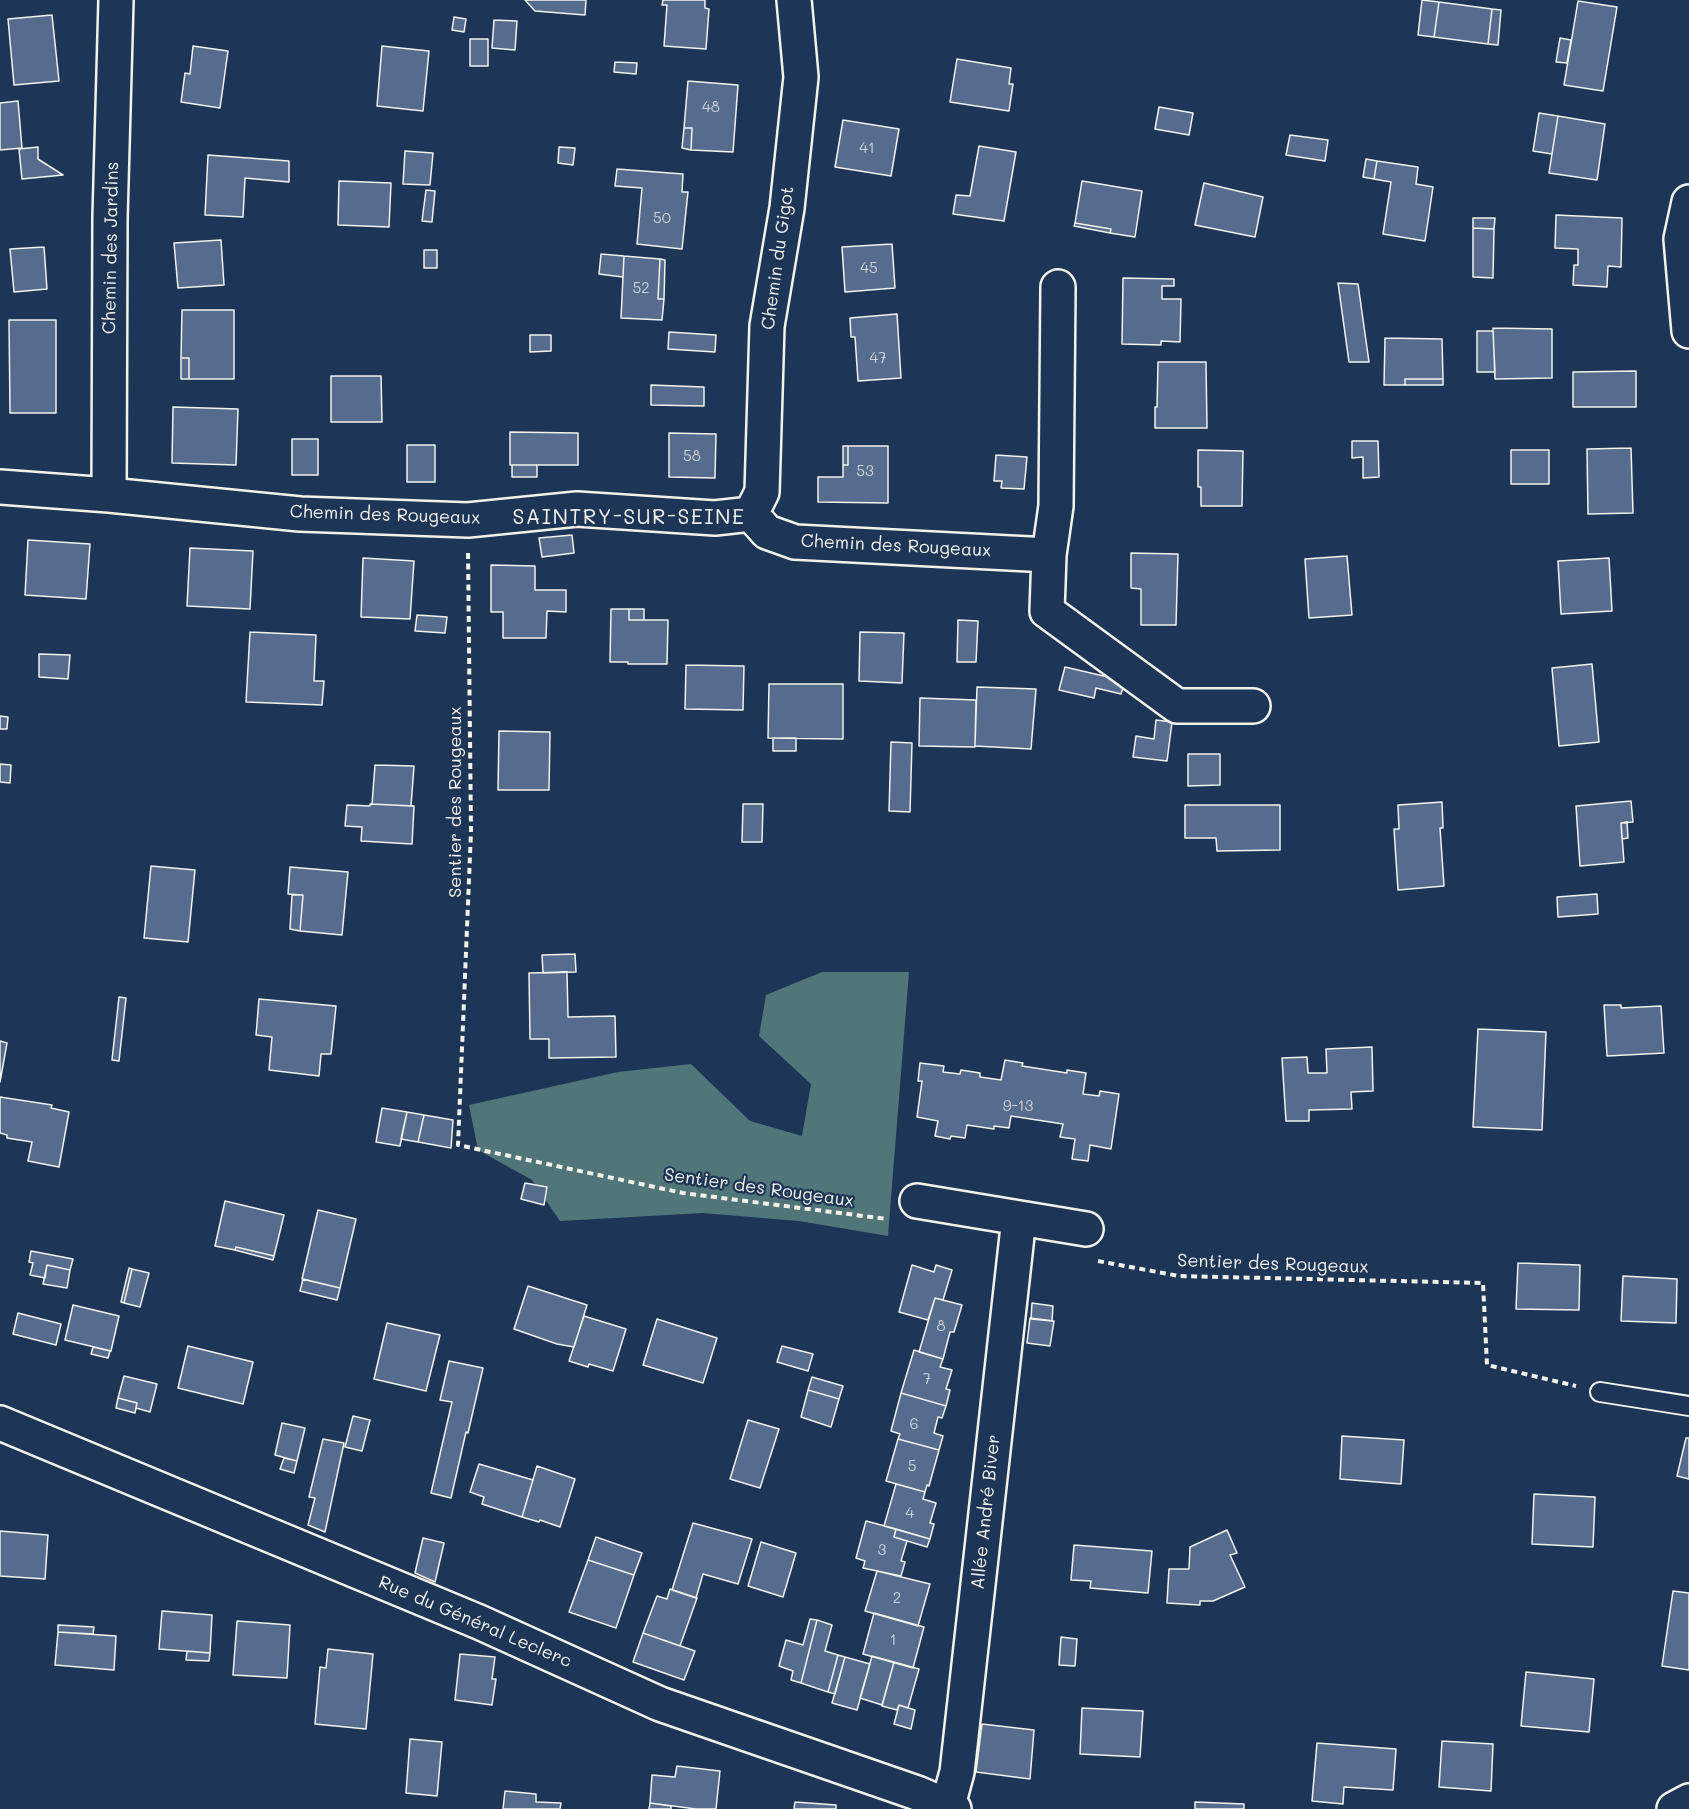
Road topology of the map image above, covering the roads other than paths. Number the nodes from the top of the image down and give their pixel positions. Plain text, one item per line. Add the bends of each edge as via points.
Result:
1 (116, 0) edge
2 (794, 0) edge
3 (1689, 202) edge
4 (1058, 287) dead end
5 (1689, 331) edge
6 (0, 487) edge
7 (109, 495) junction
8 (751, 514) junction
9 (1048, 555) junction
10 (1253, 706) dead end
11 (917, 1201) dead end
12 (1019, 1218) junction
13 (1086, 1229) dead end
14 (1600, 1392) road end
15 (1689, 1406) edge
16 (0, 1423) edge
17 (1689, 1801) edge
18 (951, 1807) edge
19 (1674, 1809) edge

1 - 7 street, Chemin des Jardins
2 - 8 street, Chemin du Gigot via 801,77 787,208 767,326 762,492
3 - 5 street via 1681,239
4 - 9 street via 1056,506
6 - 7 street, Chemin des Rougeaux
7 - 8 street, Chemin des Rougeaux via 300,514 468,520 577,509 715,518
8 - 9 street, Chemin des Rougeaux via 768,532 795,542
9 - 10 street via 1047,612 1177,706
11 - 12 street
12 - 13 street
12 - 18 street, Allée André Biver
14 - 15 lane
16 - 18 street, Rue du Général Leclerc via 479,1622 660,1704
17 - 19 street

